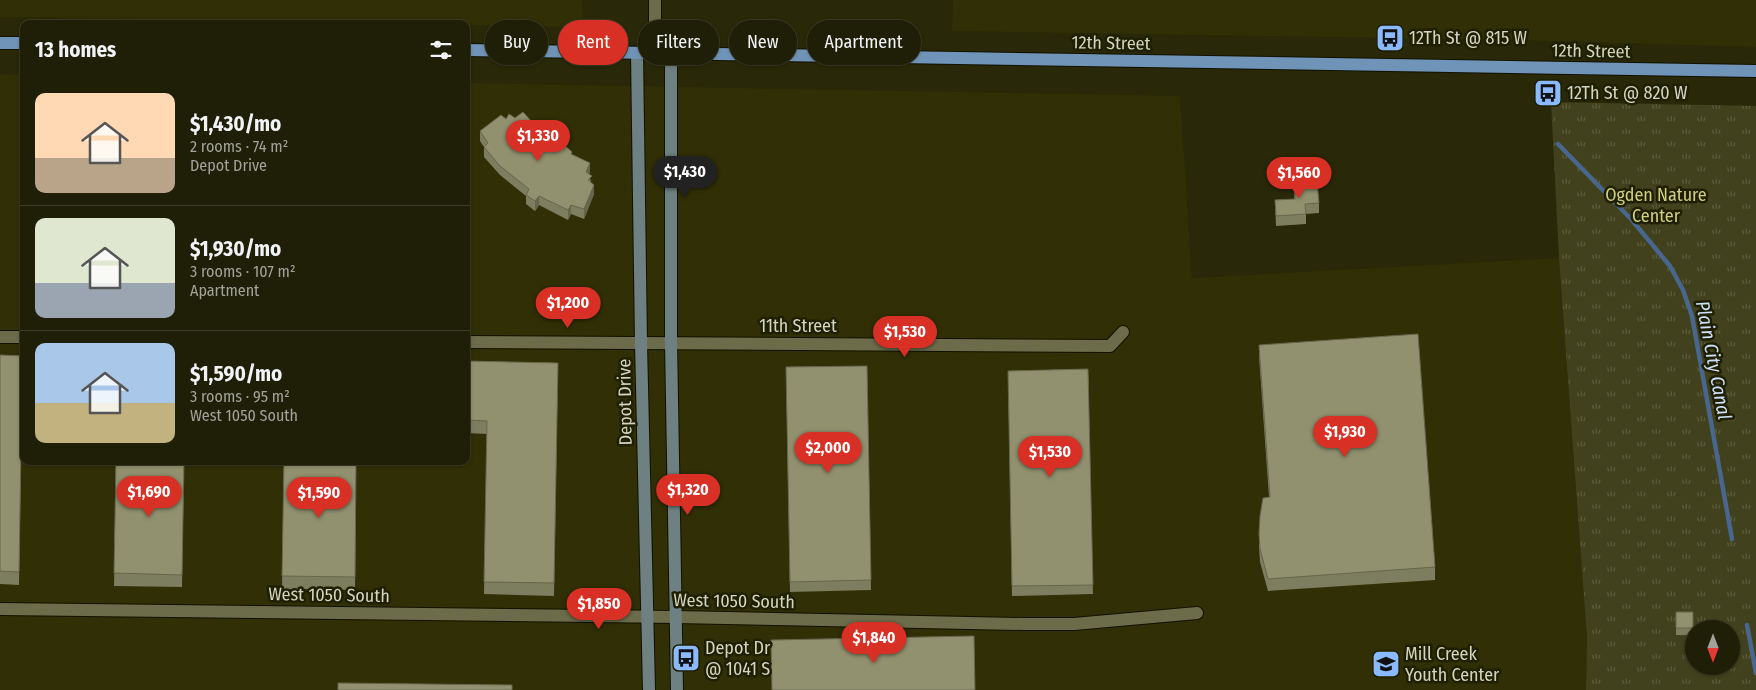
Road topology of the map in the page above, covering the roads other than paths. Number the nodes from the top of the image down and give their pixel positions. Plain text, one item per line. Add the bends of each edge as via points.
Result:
1 (655, 0) edge
2 (655, 20) edge
3 (0, 43) edge
4 (20, 43) edge
5 (470, 50) edge
6 (637, 53) joint
7 (719, 54) edge
8 (671, 65) edge
9 (1756, 71) edge
10 (1123, 332) dead end
11 (0, 337) edge
12 (20, 337) edge
13 (470, 342) edge
14 (671, 342) junction
15 (641, 343) junction
16 (0, 609) edge
17 (1196, 613) dead end
18 (647, 617) junction
19 (676, 617) junction
20 (649, 690) edge
21 (677, 690) edge

1 - 2 street
3 - 4 main road
5 - 6 main road, 12th Street
6 - 15 main road, Depot Drive
7 - 9 main road, 12th Street
8 - 14 main road
10 - 14 street, 11th Street via 1110,346
11 - 12 street
13 - 15 street, 11th Street
14 - 15 street, 11th Street
14 - 19 main road
15 - 18 main road, Depot Drive
16 - 18 street, West 1050 South
17 - 19 street, West 1050 South via 1074,624
18 - 19 street, West 1050 South
18 - 20 main road, Depot Drive
19 - 21 main road

